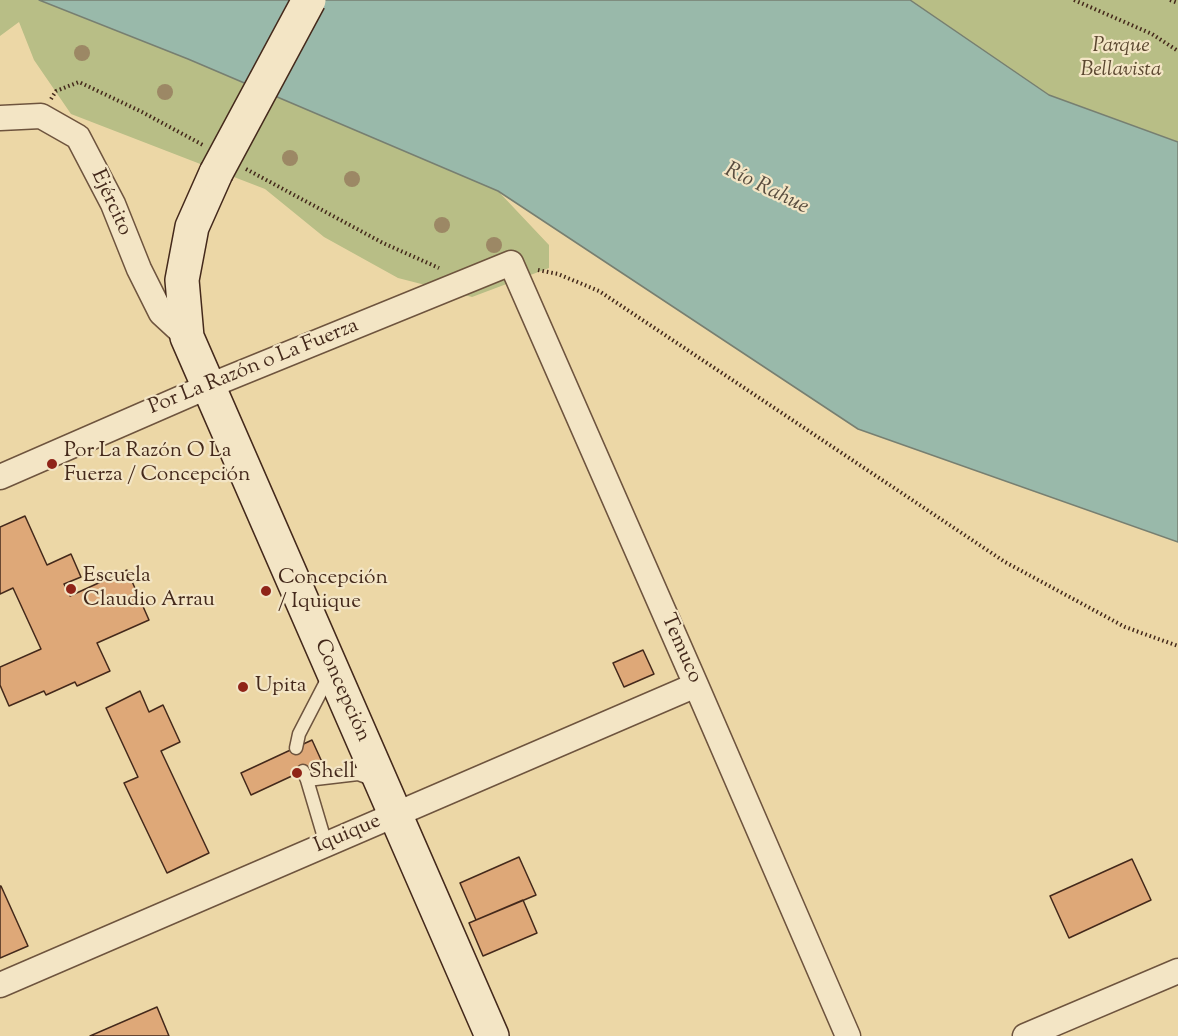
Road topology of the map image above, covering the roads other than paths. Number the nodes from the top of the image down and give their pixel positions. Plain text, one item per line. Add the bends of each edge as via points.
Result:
1 (309, 0) edge
2 (0, 118) edge
3 (511, 263) joint
4 (187, 338) junction
5 (209, 386) junction
6 (0, 477) edge
7 (332, 671) junction
8 (696, 685) junction
9 (296, 748) dead end
10 (381, 782) junction
11 (395, 814) junction
12 (326, 844) junction
13 (1178, 970) edge
14 (0, 985) edge
15 (492, 1036) edge
16 (848, 1036) edge
17 (1025, 1036) edge

1 - 4 main road, Concepción, bridge via 222,162 192,227 182,280
2 - 4 street, Ejército via 41,116 78,137 113,204 161,313
3 - 5 street, Por La Razón o La Fuerza
3 - 8 street, Temuco
4 - 5 main road, Concepción
5 - 6 street, Por La Razón o La Fuerza
5 - 7 main road, Concepción
7 - 9 lane via 299,734
7 - 10 main road, Concepción
8 - 11 street, Iquique
8 - 16 street, Temuco
10 - 11 main road, Concepción
10 - 12 lane via 358,774 305,775
11 - 12 street, Iquique
11 - 15 main road, Concepción
12 - 14 street, Iquique
13 - 17 street

